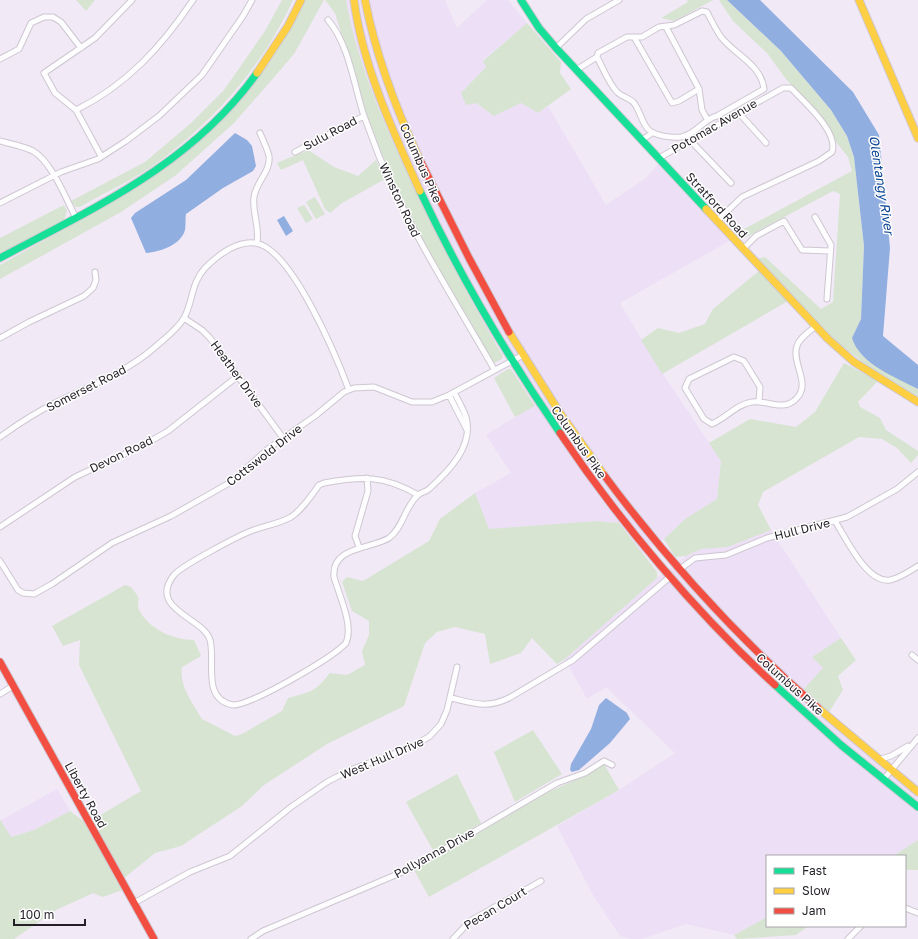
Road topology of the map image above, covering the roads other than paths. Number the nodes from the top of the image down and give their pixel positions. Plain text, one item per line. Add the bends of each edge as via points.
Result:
1 (132, 0) edge
2 (193, 0) edge
3 (252, 0) edge
4 (301, 0) edge
5 (354, 0) edge
6 (365, 0) edge
7 (521, 0) edge
8 (619, 0) edge
9 (859, 0) edge
10 (328, 20) dead end
11 (666, 27) junction
12 (634, 37) junction
13 (81, 48) junction
14 (556, 48) junction
15 (597, 57) junction
16 (0, 59) edge
17 (576, 70) junction
18 (699, 89) junction
19 (76, 110) junction
20 (738, 112) junction
21 (364, 116) junction
22 (707, 119) junction
23 (260, 133) dead end
24 (652, 133) junction
25 (918, 138) edge
26 (642, 140) junction
27 (690, 140) junction
28 (0, 141) edge
29 (766, 143) dead end
30 (295, 152) dead end
31 (101, 156) junction
32 (659, 158) junction
33 (54, 176) junction
34 (731, 183) dead end
35 (0, 203) edge
36 (815, 217) dead end
37 (76, 218) junction
38 (717, 221) junction
39 (257, 243) junction
40 (743, 249) junction
41 (830, 251) junction
42 (0, 258) edge
43 (95, 272) dead end
44 (827, 299) dead end
45 (184, 318) junction
46 (816, 326) junction
47 (0, 338) edge
48 (523, 355) junction
49 (511, 361) junction
50 (494, 369) junction
51 (238, 376) junction
52 (349, 390) junction
53 (454, 392) junction
54 (448, 395) junction
55 (759, 402) junction
56 (918, 402) edge
57 (555, 405) junction
58 (545, 412) junction
59 (467, 430) junction
60 (0, 437) edge
61 (283, 438) junction
62 (918, 472) edge
63 (367, 478) junction
64 (418, 495) junction
65 (835, 521) junction
66 (0, 527) edge
67 (632, 531) junction
68 (359, 547) junction
69 (0, 561) edge
70 (918, 566) edge
71 (680, 569) junction
72 (671, 576) junction
73 (725, 619) junction
74 (912, 655) dead end
75 (918, 660) edge
76 (0, 662) edge
77 (457, 667) dead end
78 (13, 686) junction
79 (0, 694) edge
80 (451, 698) junction
81 (918, 738) edge
82 (911, 745) junction
83 (878, 760) junction
84 (612, 764) dead end
85 (891, 770) junction
86 (883, 780) junction
87 (918, 792) edge
88 (918, 807) edge
89 (541, 881) dead end
90 (134, 903) junction
91 (906, 908) edge
92 (918, 913) edge
93 (860, 927) edge
94 (154, 939) edge
95 (251, 939) edge
96 (453, 939) edge
97 (848, 939) edge

1 - 13 street via 105,29
2 - 19 street via 168,36 148,58 112,89
3 - 31 street via 196,82 144,128
4 - 37 main road via 283,33 252,78 198,137 148,177
5 - 49 main road, Columbus Pike via 375,80 411,170 456,264
6 - 48 main road, Columbus Pike via 369,29 376,51 415,148 460,243
7 - 14 main road, Stratford Road
8 - 14 street via 586,19
9 - 25 main road
10 - 21 street, Winston Road via 336,30
11 - 12 street via 659,27 642,37
11 - 18 street
11 - 22 street via 674,26 702,11 707,12 722,37 751,64 764,83 763,91
12 - 15 street via 622,40 598,53
12 - 18 street via 672,103 679,102
13 - 16 street via 61,22 53,17 44,17 31,23 19,48
13 - 19 street via 44,73 55,93
14 - 17 main road, Stratford Road
15 - 17 street
15 - 24 street via 618,93 634,103
17 - 26 main road, Stratford Road
18 - 22 street via 702,110
19 - 31 street
20 - 27 street, Potomac Avenue
20 - 29 street
20 - 38 street, Potomac Avenue via 783,88 791,88 822,122 833,144 832,152 819,161 742,197
21 - 30 street, Sulu Road
21 - 50 street, Winston Road via 379,156 420,243
22 - 24 street via 702,126 681,137
23 - 39 street via 269,161 254,196 254,212 259,229
24 - 26 street
26 - 32 main road, Stratford Road
27 - 32 street, Potomac Avenue
27 - 34 street
28 - 33 street via 33,151 48,165
31 - 33 street
32 - 38 main road, Stratford Road
33 - 35 street
33 - 37 street
36 - 41 street via 830,245
37 - 42 main road
38 - 40 main road, Stratford Road
39 - 45 street, Somerset Road via 235,246 205,268 195,283
39 - 52 street via 279,259 291,274 330,342
40 - 41 street via 756,236 784,221 802,250
40 - 46 main road, Stratford Road
41 - 44 street
43 - 47 street via 93,288 84,296
45 - 51 street, Heather Drive via 207,334
45 - 60 street, Somerset Road via 168,336 131,365 104,381 38,412
46 - 55 street via 797,345 796,358 802,381 796,400 784,406
46 - 56 main road, Stratford Road via 854,362
48 - 49 street, Cottswold Drive
48 - 57 main road, Columbus Pike
49 - 50 street, Cottswold Drive
49 - 58 main road, Columbus Pike
50 - 53 street, Cottswold Drive
51 - 61 street, Heather Drive
51 - 66 street, Devon Road via 168,431 75,477
52 - 54 street, Cottswold Drive via 374,387 418,403 432,402
52 - 61 street, Cottswold Drive
53 - 54 street, Cottswold Drive
53 - 59 street via 466,418
54 - 59 street
55 - 55 street via 745,404 712,424 707,423 685,388 689,379 734,357 744,361 760,387
57 - 58 street
57 - 71 main road, Columbus Pike via 618,494
58 - 67 main road, Columbus Pike via 594,483
59 - 64 street via 465,444 457,459 428,489
61 - 69 street, Cottswold Drive via 231,482 171,516 112,543 40,591 29,594 18,590
62 - 65 street, Hull Drive via 884,497 854,514
63 - 64 street via 391,481
63 - 68 street via 368,491 355,536
63 - 68 street via 321,484 291,517 238,536 177,572 170,582 170,603 203,629 209,638 211,678 220,698 233,705 248,701 312,667 346,643 349,638 349,626 334,571 341,558
64 - 68 street via 392,535 383,541
65 - 70 street via 873,577 890,580
65 - 71 street, Hull Drive via 767,538 726,555 695,558
67 - 71 main road via 640,534 670,566
67 - 72 main road, Columbus Pike
71 - 73 main road, Columbus Pike
72 - 73 main road via 681,579 718,617
72 - 80 street via 573,660 509,698 486,705
72 - 86 main road, Columbus Pike via 729,641 774,686
73 - 83 main road, Columbus Pike via 795,688
74 - 75 street
76 - 78 main road, Liberty Road
77 - 80 street, West Hull Drive
78 - 79 street
78 - 90 main road, Liberty Road
80 - 90 street, West Hull Drive via 441,724 423,742 326,782 230,856 190,872
81 - 82 street
82 - 83 street
82 - 85 street
83 - 85 main road, Columbus Pike
84 - 95 street, Pollyanna Drive via 604,761 585,773 557,783 412,868 263,931
85 - 86 street
85 - 87 main road, Columbus Pike
86 - 88 main road, Columbus Pike
89 - 96 street, Pecan Court via 470,921
90 - 94 main road, Liberty Road
91 - 92 street
93 - 97 street

